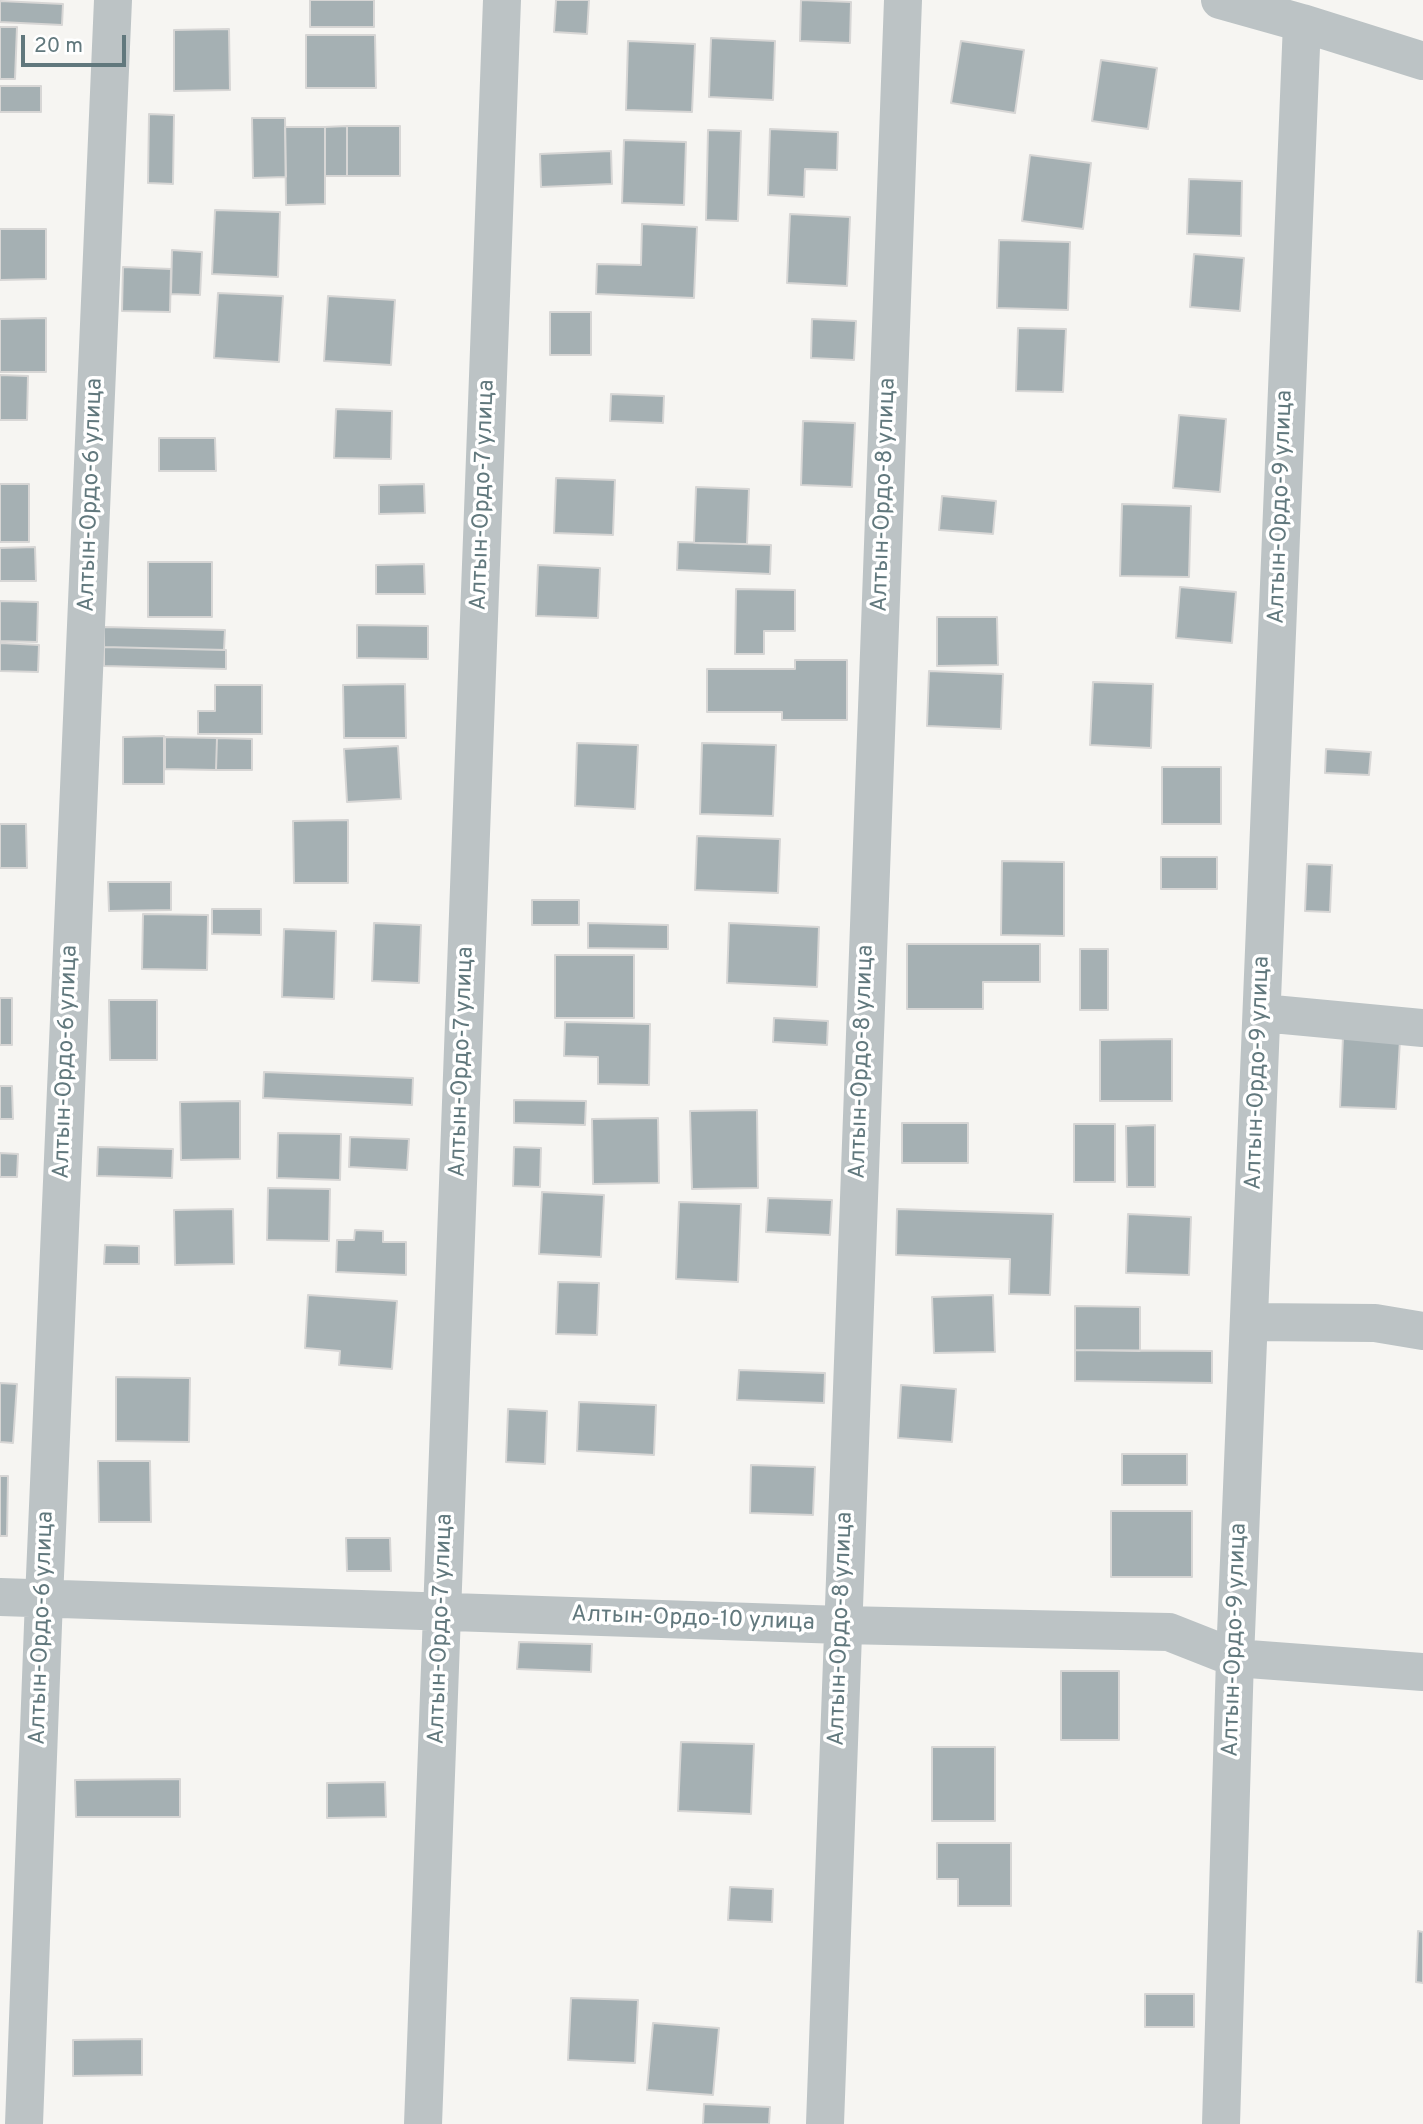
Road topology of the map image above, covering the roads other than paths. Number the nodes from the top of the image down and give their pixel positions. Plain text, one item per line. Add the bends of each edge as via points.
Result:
1 (113, 0) edge
2 (502, 0) edge
3 (903, 0) edge
4 (1220, 0) edge
5 (1303, 23) junction
6 (1423, 61) edge
7 (1262, 1013) junction
8 (1423, 1028) edge
9 (1249, 1322) junction
10 (1423, 1331) edge
11 (0, 1597) edge
12 (44, 1599) junction
13 (443, 1612) junction
14 (842, 1625) junction
15 (1235, 1658) junction
16 (1423, 1672) edge
17 (24, 2124) edge
18 (423, 2124) edge
19 (825, 2124) edge
20 (1221, 2124) edge

1 - 12 street, Алтын-Ордо-6 улица
2 - 13 street, Алтын-Ордо-7 улица
3 - 14 street, Алтын-Ордо-8 улица
4 - 5 street
5 - 6 street
5 - 7 street, Алтын-Ордо-9 улица
7 - 8 street
7 - 9 street, Алтын-Ордо-9 улица
9 - 10 street via 1374,1323
9 - 15 street, Алтын-Ордо-9 улица
11 - 12 street, Алтын-Ордо-10 улица
12 - 13 street, Алтын-Ордо-10 улица
12 - 17 street, Алтын-Ордо-6 улица
13 - 14 street, Алтын-Ордо-10 улица
13 - 18 street, Алтын-Ордо-7 улица
14 - 15 street, Алтын-Ордо-10 улица via 1168,1632
14 - 19 street, Алтын-Ордо-8 улица
15 - 16 street, Алтын-Ордо-10 улица
15 - 20 street, Алтын-Ордо-9 улица

